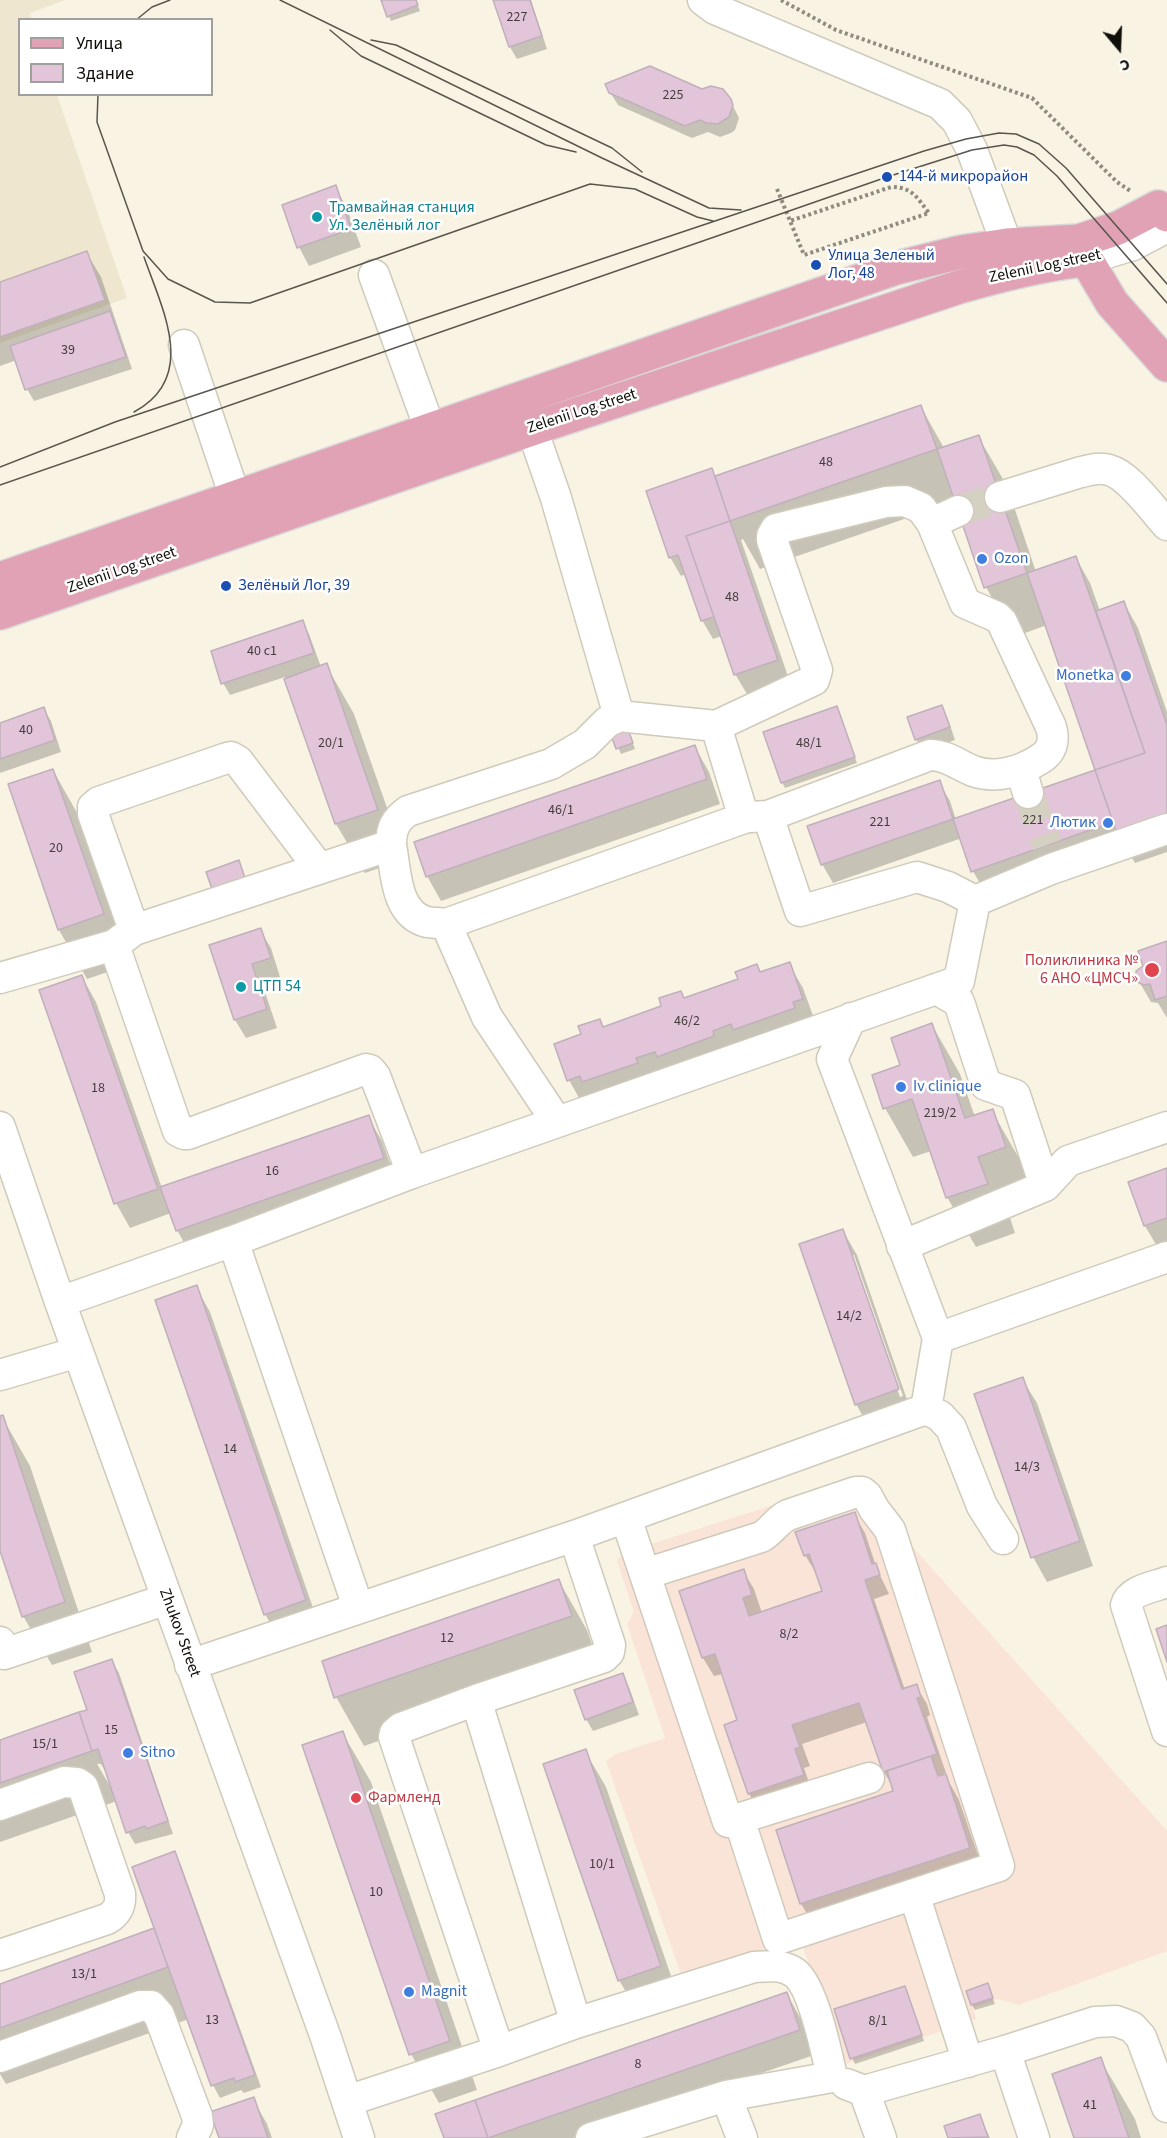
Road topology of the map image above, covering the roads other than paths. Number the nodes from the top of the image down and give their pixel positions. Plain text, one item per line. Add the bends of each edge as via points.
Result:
1 (703, 0) edge
2 (1165, 213) edge
3 (1006, 245) junction
4 (1083, 250) junction
5 (374, 275) dead end
6 (184, 345) dead end
7 (1167, 365) edge
8 (430, 429) junction
9 (532, 429) junction
10 (235, 497) junction
11 (1000, 497) tunnel mouth
12 (1167, 525) edge
13 (0, 579) edge
14 (0, 613) edge
15 (606, 712) junction
16 (716, 726) junction
17 (756, 817) junction
18 (1167, 829) edge
19 (391, 844) junction
20 (319, 868) junction
21 (975, 901) junction
22 (446, 924) junction
23 (124, 937) junction
24 (0, 978) edge
25 (936, 989) junction
26 (851, 1018) junction
27 (557, 1122) junction
28 (1167, 1127) edge
29 (0, 1128) edge
30 (5, 1161) edge
31 (412, 1173) junction
32 (1045, 1186) junction
33 (233, 1241) junction
34 (902, 1245) junction
35 (1167, 1257) edge
36 (60, 1302) junction
37 (938, 1338) junction
38 (78, 1352) junction
39 (0, 1375) edge
40 (926, 1409) junction
41 (626, 1518) junction
42 (574, 1536) junction
43 (1003, 1539) dead end
44 (645, 1574) junction
45 (1167, 1582) edge
46 (167, 1599) junction
47 (358, 1607) junction
48 (1, 1651) edge
49 (190, 1665) junction
50 (476, 1700) junction
51 (1167, 1731) edge
52 (869, 1778) dead end
53 (0, 1805) edge
54 (739, 1819) junction
55 (914, 1894) junction
56 (0, 1956) edge
57 (576, 2023) junction
58 (499, 2051) junction
59 (1005, 2051) junction
60 (0, 2057) edge
61 (968, 2062) junction
62 (832, 2077) junction
63 (864, 2091) junction
64 (726, 2096) junction
65 (347, 2101) junction
66 (1167, 2107) edge
67 (192, 2138) edge
68 (359, 2138) edge
69 (591, 2138) edge
70 (742, 2138) edge
71 (881, 2138) edge
72 (1034, 2138) edge

1 - 3 street via 715,9 939,104 957,121 972,150
2 - 4 main road, Zelenii Log street via 1118,228
3 - 4 main road, Zelenii Log street
3 - 8 main road, Zelenii Log street via 896,268
4 - 7 main road via 1112,303
4 - 9 main road, Zelenii Log street
5 - 8 street
6 - 10 street
8 - 10 main road, Zelenii Log street
9 - 14 main road, Zelenii Log street
9 - 15 street via 556,498
10 - 13 main road, Zelenii Log street
11 - 12 street via 1081,472 1109,470 1123,476
15 - 16 street
15 - 19 street via 585,744 551,764 408,811 394,825
16 - 17 street
16 - 17 street via 816,677 817,670 772,540 776,529 886,502 905,501 945,517 963,600 1001,620 1051,728 1048,753 1024,782 930,755
17 - 21 street via 800,911 917,877
17 - 22 street
18 - 21 street via 1049,857
19 - 20 street
19 - 22 street via 405,907 426,922
20 - 23 street
20 - 23 street via 238,761 231,757 99,802 93,807 93,814
21 - 25 street via 959,981
22 - 27 street via 487,1017
23 - 24 street
23 - 31 street via 176,1128 181,1133 188,1134 370,1070
25 - 26 street
25 - 32 street via 959,1002 986,1085 1015,1095
26 - 27 street
26 - 34 street via 832,1059
27 - 31 street
28 - 32 street via 1068,1161
29 - 30 street, Zhukov Street
30 - 36 street, Zhukov Street
31 - 33 street
32 - 34 street
33 - 36 street
33 - 47 street
34 - 37 street
35 - 37 street
36 - 38 street, Zhukov Street
37 - 40 street
38 - 39 street
38 - 46 street, Zhukov Street
40 - 41 street
40 - 43 street via 951,1428 982,1506
41 - 42 street
41 - 44 street
42 - 47 street
42 - 50 street via 609,1652
44 - 54 street via 728,1822
44 - 55 street via 761,1536 788,1515 856,1492 867,1496 890,1530 999,1866
45 - 51 street via 1135,1593 1126,1605
46 - 48 street
46 - 49 street, Zhukov Street
47 - 49 street
49 - 65 street, Zhukov Street
50 - 57 street
50 - 58 street via 401,1728 394,1737
52 - 54 street
53 - 56 street via 64,1782 78,1782 86,1792 121,1902 114,1916
54 - 55 street via 778,1939
55 - 61 street
57 - 58 street
57 - 62 street via 754,1966 775,1965 793,1971 802,1980 824,2039
58 - 65 street
59 - 61 street
59 - 66 street via 1095,2022 1116,2021 1132,2027 1140,2037
59 - 72 street
60 - 67 street via 140,2006 151,2006 159,2015 197,2116
61 - 63 street
62 - 63 street
62 - 64 street
63 - 71 street
64 - 69 street
64 - 70 street
65 - 68 street, Zhukov Street

